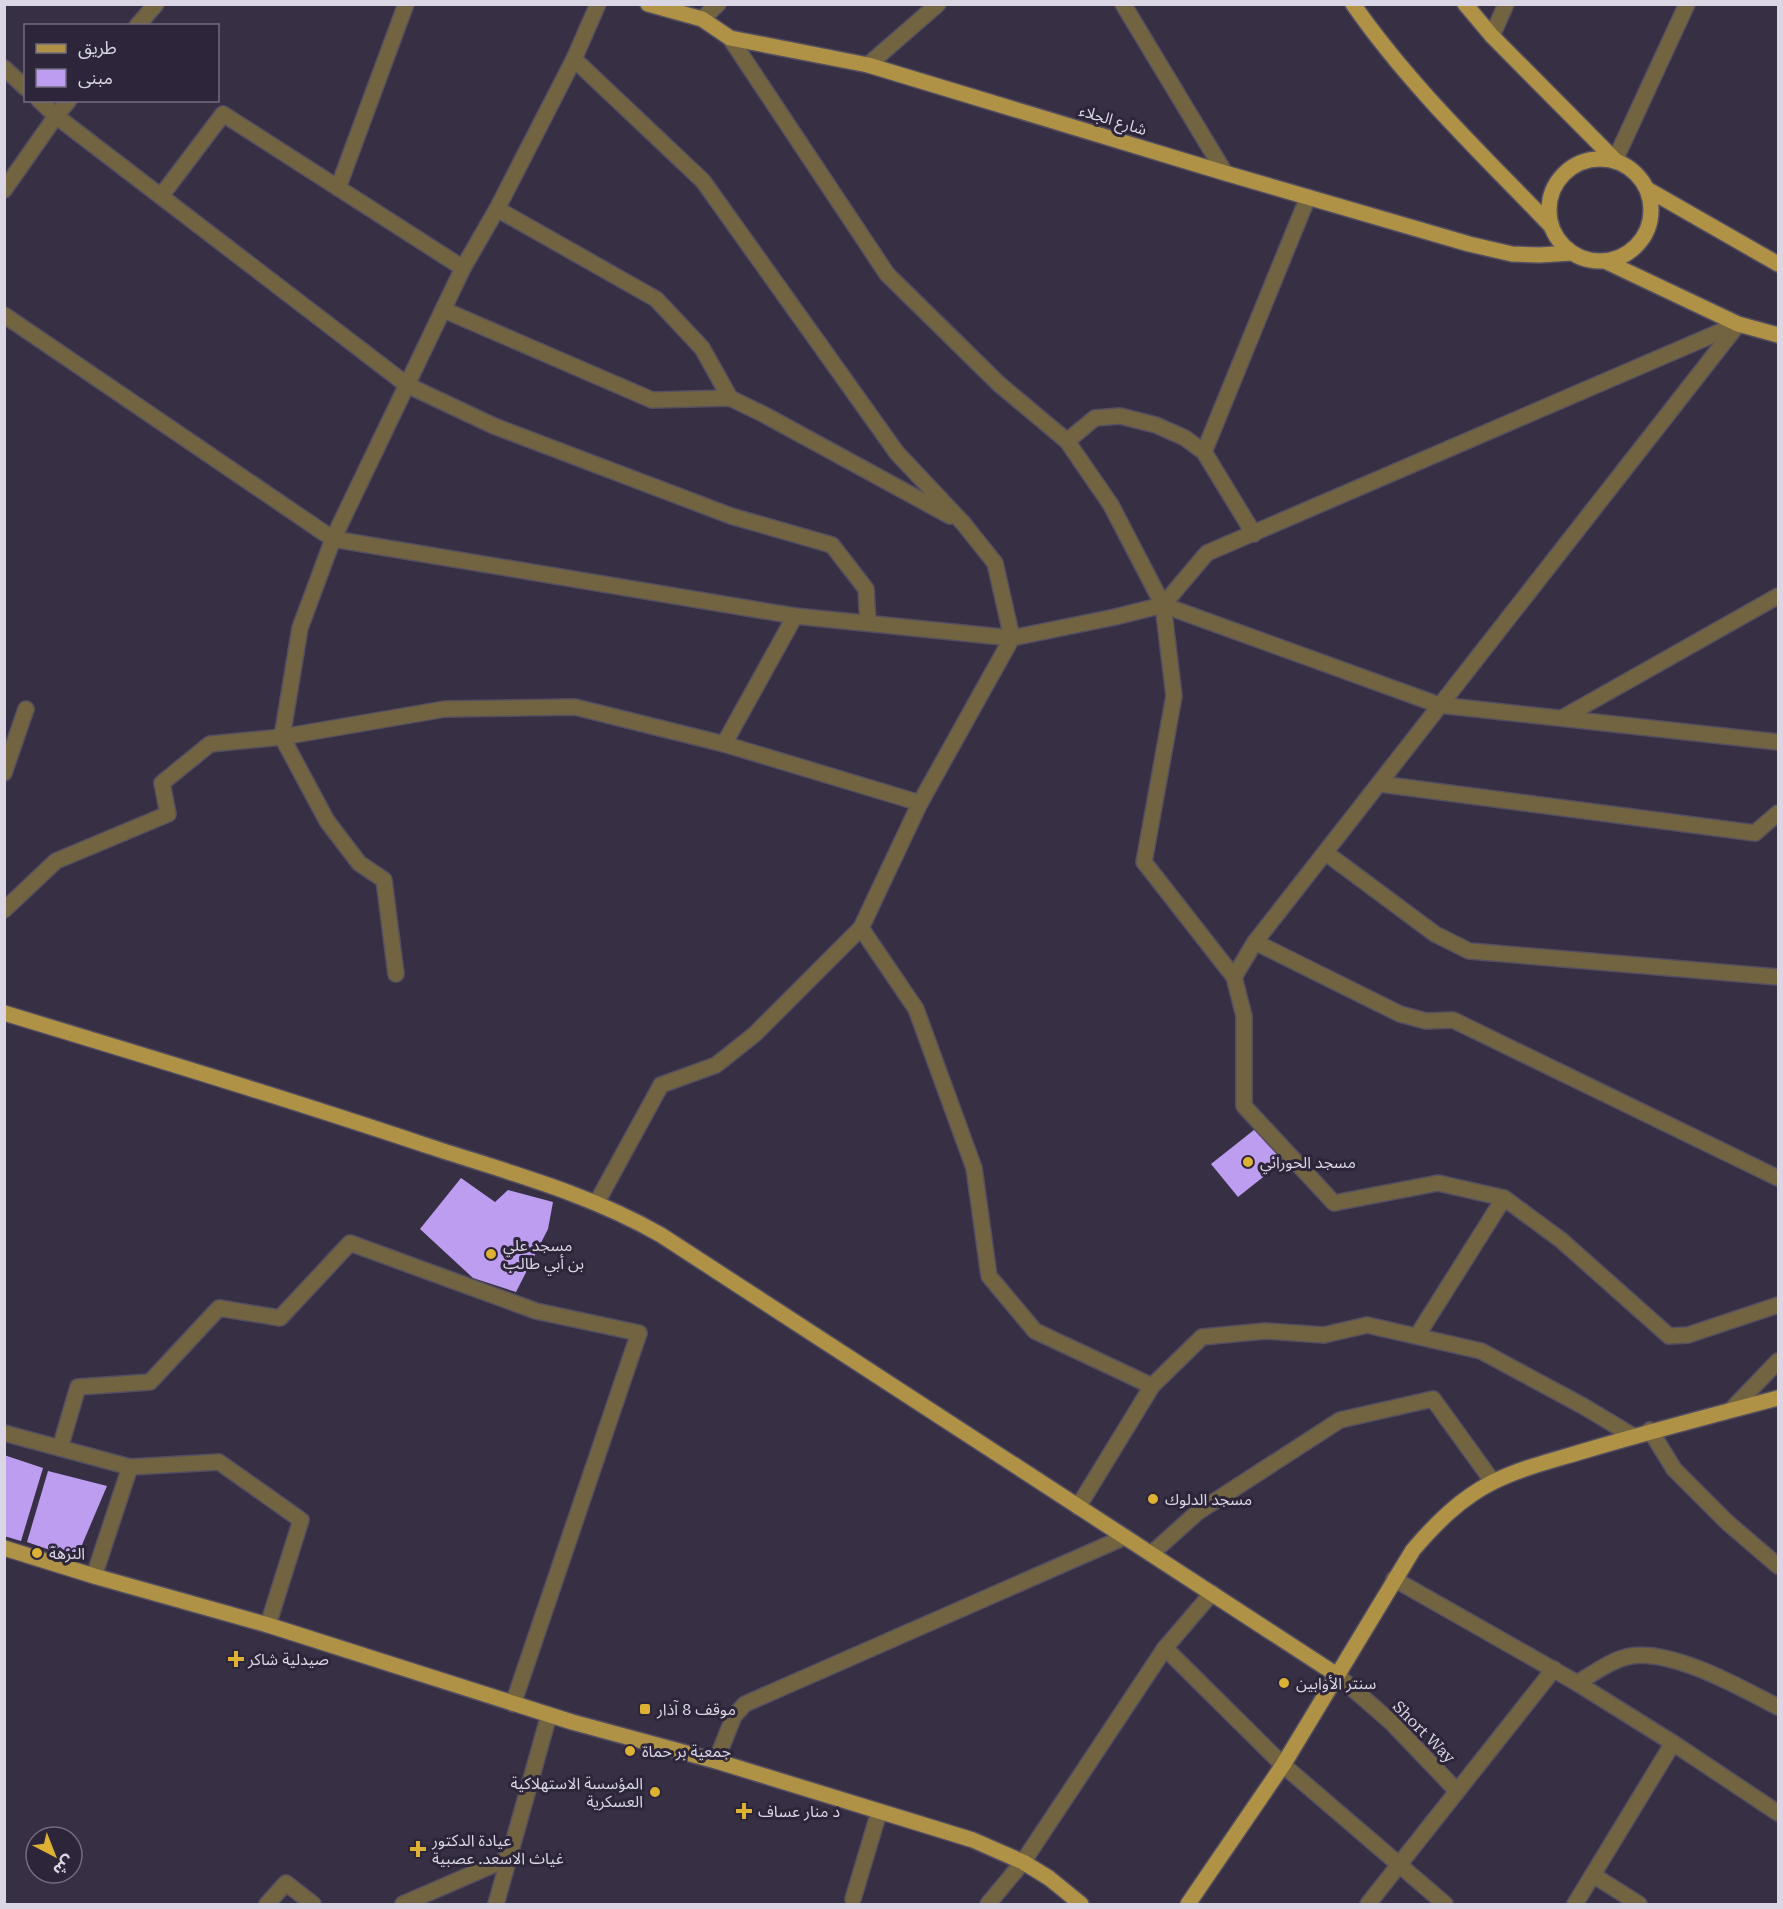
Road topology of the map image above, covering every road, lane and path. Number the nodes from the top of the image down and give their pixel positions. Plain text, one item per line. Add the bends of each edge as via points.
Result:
1 (156, 4) edge
2 (406, 4) edge
3 (598, 4) edge
4 (648, 4) edge
5 (718, 4) edge
6 (938, 4) edge
7 (1123, 4) edge
8 (1353, 4) edge
9 (1466, 4) edge
10 (1506, 4) edge
11 (1687, 4) edge
12 (702, 20) junction
13 (139, 24) edge
14 (1492, 36) junction
15 (730, 39) junction
16 (574, 59) junction
17 (868, 65) junction
18 (4, 68) edge
19 (24, 86) edge
20 (41, 102) edge
21 (67, 102) edge
22 (56, 116) junction
23 (1615, 160) junction
24 (1225, 173) junction
25 (338, 188) junction
26 (1647, 189) junction
27 (4, 190) edge
28 (160, 196) junction
29 (1308, 197) junction
30 (497, 209) junction
31 (1551, 226) junction
32 (1572, 253) junction
33 (1605, 261) junction
34 (1779, 264) edge
35 (463, 268) junction
36 (444, 310) junction
37 (4, 315) edge
38 (1738, 324) junction
39 (1779, 335) edge
40 (407, 385) junction
41 (730, 398) junction
42 (1067, 441) junction
43 (1204, 452) junction
44 (963, 523) junction
45 (1254, 534) junction
46 (333, 539) junction
47 (1779, 596) edge
48 (1163, 605) junction
49 (795, 616) junction
50 (868, 623) junction
51 (1012, 638) junction
52 (1439, 705) junction
53 (26, 709) dead end
54 (1562, 718) junction
55 (282, 737) junction
56 (1779, 742) edge
57 (724, 744) junction
58 (4, 773) edge
59 (1380, 784) junction
60 (920, 803) junction
61 (1779, 813) edge
62 (1326, 853) junction
63 (4, 910) edge
64 (861, 928) junction
65 (1256, 942) junction
66 (396, 974) dead end
67 (1234, 976) junction
68 (1779, 977) edge
69 (4, 1012) edge
70 (1779, 1178) edge
71 (1503, 1198) junction
72 (597, 1202) junction
73 (1779, 1305) edge
74 (1417, 1336) junction
75 (1779, 1361) edge
76 (1152, 1386) junction
77 (1779, 1398) edge
78 (1731, 1410) junction
79 (1650, 1430) junction
80 (4, 1433) edge
81 (1632, 1436) junction
82 (60, 1448) junction
83 (130, 1467) junction
84 (1493, 1482) junction
85 (1078, 1507) junction
86 (1125, 1537) junction
87 (4, 1548) edge
88 (1151, 1554) junction
89 (1779, 1566) edge
90 (94, 1576) junction
91 (1394, 1579) junction
92 (1212, 1593) junction
93 (268, 1625) junction
94 (1164, 1648) junction
95 (1554, 1670) junction
96 (1337, 1675) junction
97 (1577, 1683) junction
98 (513, 1704) junction
99 (1779, 1707) edge
100 (549, 1715) junction
101 (1673, 1743) junction
102 (717, 1761) junction
103 (1283, 1765) junction
104 (1457, 1791) junction
105 (879, 1812) junction
106 (1779, 1813) edge
107 (509, 1858) junction
108 (1023, 1862) junction
109 (1399, 1865) junction
110 (1593, 1875) junction
111 (853, 1899) dead end
112 (267, 1905) edge
113 (313, 1905) edge
114 (403, 1905) edge
115 (496, 1905) edge
116 (988, 1905) edge
117 (1081, 1905) edge
118 (1188, 1905) edge
119 (1368, 1905) edge
120 (1445, 1905) edge
121 (1575, 1905) edge
122 (1639, 1905) edge

1 - 13 street
2 - 25 street
3 - 16 street
4 - 12 main road, شارع الجلاء
5 - 12 street
6 - 17 street
7 - 24 street
8 - 31 main road via 1436,106
9 - 14 main road
10 - 14 street
11 - 23 street
12 - 15 main road, شارع الجلاء
14 - 23 main road
15 - 17 main road, شارع الجلاء
15 - 42 street via 887,274 999,384
16 - 30 street
16 - 44 street via 704,181 897,453
17 - 24 main road, شارع الجلاء
18 - 19 street
20 - 22 street
21 - 22 street
22 - 27 street
22 - 28 street
23 - 26 main road via 1634,171
23 - 31 main road via 1583,161 1558,180 1551,194
24 - 29 main road, شارع الجلاء
25 - 28 street via 223,114
25 - 35 street
26 - 33 main road via 1652,204 1645,236 1621,257
26 - 34 main road
28 - 40 street
29 - 32 main road, شارع الجلاء via 1512,254
29 - 43 street
30 - 35 street
30 - 41 street via 656,299 702,348
31 - 32 main road
32 - 33 main road via 1587,260
33 - 38 main road
35 - 36 street
36 - 40 street
36 - 41 street via 651,400
37 - 46 street
38 - 39 main road
38 - 45 street
38 - 52 street
40 - 46 street
40 - 50 street via 494,426 731,516 832,545 866,589
41 - 44 street
42 - 43 street via 1095,418 1120,416 1156,425
42 - 48 street via 1111,505
43 - 45 street
44 - 51 street via 995,563
45 - 48 street via 1207,553
46 - 49 street
46 - 55 street via 300,628
47 - 54 street
48 - 51 street
48 - 52 street
48 - 67 street via 1174,696 1144,862
49 - 50 street
49 - 57 street
50 - 51 street
51 - 60 street
52 - 54 street
52 - 59 street
53 - 58 street
54 - 56 street
55 - 57 street via 445,709 575,707
55 - 63 street via 210,744 162,783 168,814 56,861
55 - 66 street via 327,821 359,863 384,880
57 - 60 street
59 - 61 street via 1755,833
59 - 62 street
60 - 64 street
62 - 65 street
62 - 68 street via 1435,934 1468,951
64 - 72 street via 755,1034 716,1065 661,1085
64 - 76 street via 920,1019 974,1168 989,1276 1035,1331
65 - 67 street
65 - 70 street via 1400,1014 1426,1021 1453,1020
67 - 71 street via 1244,1016 1244,1106 1334,1203 1438,1183
69 - 72 main road
71 - 73 street via 1561,1240 1669,1336 1688,1335
71 - 74 street
72 - 85 main road via 661,1235
74 - 76 street via 1367,1325 1324,1335 1266,1331 1202,1337
74 - 81 street via 1481,1351
75 - 78 street
76 - 85 street
77 - 78 main road
78 - 79 main road
79 - 81 main road
79 - 89 street via 1674,1469 1728,1523
80 - 82 street
81 - 84 main road
82 - 83 street
82 - 98 street via 78,1387 150,1382 219,1308 280,1318 350,1243 536,1311 639,1334
83 - 90 street
83 - 93 street via 219,1462 301,1520
84 - 88 street via 1433,1399 1340,1420 1198,1512
84 - 91 main road via 1436,1523
85 - 86 main road
86 - 88 main road
86 - 102 street via 745,1704 734,1716
87 - 90 main road
88 - 92 main road
90 - 93 main road
91 - 95 street
91 - 96 main road
92 - 94 street
92 - 96 main road
93 - 98 main road
94 - 103 street
94 - 108 street
95 - 97 street
95 - 104 street
96 - 103 main road
96 - 104 street, Short Way via 1391,1722
97 - 99 street via 1629,1656 1649,1655 1682,1663
97 - 101 street
98 - 100 main road
100 - 102 main road
100 - 107 street
101 - 106 street
101 - 110 street
102 - 105 main road
103 - 109 street
103 - 118 main road
104 - 109 street
105 - 108 main road via 973,1840
105 - 111 street
107 - 114 street
107 - 115 street
108 - 116 street
108 - 117 main road
109 - 119 street
109 - 120 street
110 - 121 street
110 - 122 street
112 - 113 street via 286,1883

